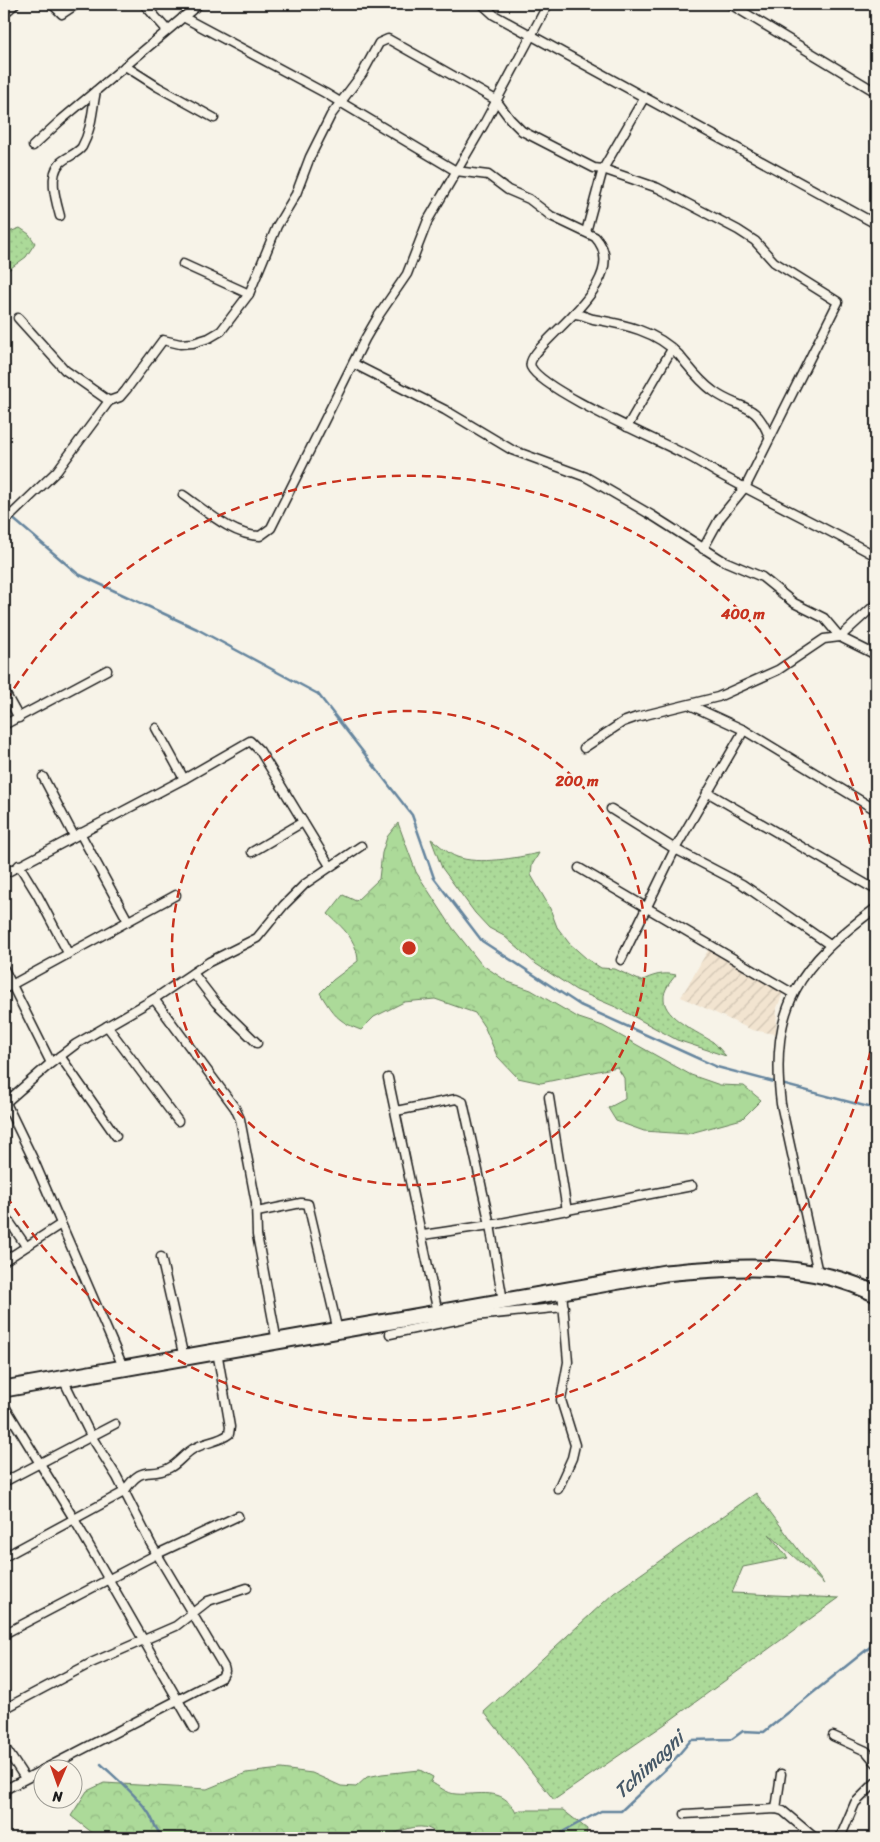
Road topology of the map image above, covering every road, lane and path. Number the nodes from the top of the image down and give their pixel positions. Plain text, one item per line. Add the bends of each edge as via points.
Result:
1 (15, 4) edge
2 (52, 4) edge
3 (77, 4) edge
4 (144, 4) edge
5 (199, 4) edge
6 (482, 4) edge
7 (548, 4) edge
8 (730, 4) edge
9 (4, 14) edge
10 (183, 17) junction
11 (167, 30) junction
12 (531, 34) junction
13 (125, 66) junction
14 (96, 91) junction
15 (876, 92) edge
16 (644, 98) junction
17 (496, 100) junction
18 (340, 102) junction
19 (214, 118) dead end
20 (33, 146) dead end
21 (603, 169) junction
22 (456, 171) junction
23 (60, 216) dead end
24 (876, 224) edge
25 (586, 232) junction
26 (183, 264) dead end
27 (249, 294) junction
28 (574, 314) junction
29 (18, 318) dead end
30 (672, 349) junction
31 (354, 364) junction
32 (109, 401) junction
33 (627, 427) junction
34 (769, 438) junction
35 (746, 486) junction
36 (183, 495) dead end
37 (4, 522) edge
38 (703, 549) junction
39 (876, 556) edge
40 (876, 604) edge
41 (840, 637) junction
42 (876, 655) edge
43 (107, 670) dead end
44 (4, 691) edge
45 (690, 705) junction
46 (19, 718) junction
47 (4, 725) edge
48 (156, 728) dead end
49 (744, 730) junction
50 (584, 748) dead end
51 (43, 777) dead end
52 (184, 779) junction
53 (708, 792) junction
54 (611, 809) dead end
55 (876, 810) edge
56 (303, 822) junction
57 (77, 834) junction
58 (361, 846) dead end
59 (675, 848) junction
60 (252, 852) dead end
61 (19, 865) junction
62 (330, 866) junction
63 (579, 868) dead end
64 (4, 874) edge
65 (876, 890) edge
66 (176, 895) dead end
67 (646, 907) junction
68 (876, 908) edge
69 (128, 921) junction
70 (830, 945) junction
71 (68, 953) junction
72 (621, 960) dead end
73 (4, 968) edge
74 (193, 973) junction
75 (12, 982) junction
76 (4, 988) edge
77 (792, 993) junction
78 (154, 999) junction
79 (107, 1026) junction
80 (257, 1043) dead end
81 (60, 1056) junction
82 (51, 1063) junction
83 (388, 1078) dead end
84 (549, 1097) dead end
85 (4, 1102) edge
86 (396, 1111) junction
87 (178, 1121) dead end
88 (116, 1136) dead end
89 (692, 1186) dead end
90 (567, 1210) junction
91 (257, 1212) junction
92 (4, 1214) edge
93 (61, 1224) junction
94 (490, 1225) junction
95 (423, 1235) junction
96 (26, 1246) junction
97 (161, 1257) dead end
98 (4, 1261) edge
99 (818, 1273) junction
100 (562, 1291) junction
101 (876, 1294) edge
102 (503, 1301) junction
103 (564, 1307) junction
104 (438, 1313) junction
105 (338, 1331) junction
106 (390, 1334) dead end
107 (277, 1342) junction
108 (217, 1351) junction
109 (184, 1358) junction
110 (124, 1369) junction
111 (63, 1379) junction
112 (4, 1390) edge
113 (4, 1405) edge
114 (115, 1424) dead end
115 (91, 1436) junction
116 (39, 1464) junction
117 (4, 1482) edge
118 (558, 1489) dead end
119 (124, 1492) junction
120 (238, 1516) dead end
121 (74, 1520) junction
122 (157, 1554) junction
123 (4, 1557) edge
124 (108, 1580) junction
125 (247, 1588) dead end
126 (192, 1614) junction
127 (4, 1634) edge
128 (143, 1640) junction
129 (177, 1699) junction
130 (4, 1710) edge
131 (194, 1728) dead end
132 (833, 1736) dead end
133 (4, 1746) edge
134 (876, 1763) edge
135 (781, 1774) dead end
136 (25, 1778) junction
137 (876, 1782) edge
138 (4, 1790) edge
139 (776, 1809) junction
140 (685, 1814) dead end
141 (815, 1838) edge
142 (840, 1838) edge

1 - 9 street
2 - 3 street via 62,14
4 - 11 street
5 - 10 street
6 - 12 street via 494,15
7 - 12 street
8 - 15 street
10 - 11 street
10 - 18 street
11 - 13 street
12 - 16 street
12 - 17 street
13 - 14 street
13 - 19 street
14 - 20 street
14 - 23 street via 90,131 80,149 60,163 54,181
16 - 21 street
16 - 24 street
17 - 18 street via 385,39 379,43 362,74
17 - 21 street via 522,132 594,168
17 - 22 street
18 - 22 street
18 - 27 street via 310,156 296,194 277,226
21 - 25 street
21 - 34 street via 658,188 738,230 755,240 774,262 838,302
22 - 25 street via 488,175 551,216
22 - 31 street via 428,220 407,274 378,315
25 - 28 street via 600,243 605,258 595,289
26 - 27 street
27 - 32 street via 221,331 209,338 180,344 163,340 120,397
28 - 30 street via 631,325
28 - 33 street via 534,355 530,362 532,368 552,386
29 - 32 street via 65,370
30 - 33 street
30 - 34 street via 705,386 757,414
31 - 36 street via 266,533 255,536 234,529
31 - 38 street via 445,410 512,450 586,477
32 - 37 street via 57,471
33 - 35 street
34 - 35 street
35 - 38 street via 720,518
35 - 39 street
38 - 41 street via 762,577 794,602 824,618
40 - 41 street
41 - 42 street
41 - 45 street via 824,639 778,670 718,698
43 - 46 street
44 - 46 street
45 - 49 street
45 - 50 street via 636,717
46 - 47 street
48 - 52 street
49 - 53 street
49 - 55 street
51 - 57 street
52 - 56 street via 250,741
52 - 57 street
53 - 59 street
53 - 65 street
54 - 59 street
56 - 60 street
56 - 62 street
57 - 61 street
57 - 69 street
58 - 62 street
59 - 67 street
59 - 70 street via 742,884
61 - 64 street
61 - 71 street
62 - 74 street via 305,884 258,938
63 - 67 street
66 - 69 street
67 - 72 street
67 - 77 street
68 - 70 street
69 - 71 street
70 - 77 street
71 - 75 street
73 - 75 street
74 - 78 street
74 - 80 street via 216,1003
75 - 76 street
75 - 82 street
77 - 99 street via 781,1030 778,1082
78 - 79 street
78 - 91 street via 235,1108
79 - 81 street
79 - 87 street
81 - 82 street
81 - 88 street
82 - 85 street
83 - 86 street
84 - 90 street
85 - 93 street
86 - 94 street via 456,1099 464,1102
86 - 95 street
89 - 90 street
90 - 94 street
91 - 105 street via 301,1202 308,1204
91 - 107 street via 256,1235
92 - 96 street
93 - 96 street
93 - 110 street
94 - 95 street
94 - 102 street
95 - 104 street
96 - 98 street
97 - 109 street
99 - 100 highway via 787,1269 708,1269
99 - 101 highway via 837,1277
100 - 102 highway
100 - 103 street
102 - 104 highway
103 - 106 street via 475,1316
103 - 118 street via 568,1362 560,1400 575,1445
104 - 105 highway
105 - 107 highway
107 - 108 highway
108 - 109 highway
108 - 119 street via 229,1434 196,1447 168,1469 140,1474
109 - 110 highway
110 - 111 highway
111 - 112 highway
111 - 115 street
113 - 116 street
114 - 115 street
115 - 116 street
115 - 119 street
116 - 117 street
116 - 121 street
119 - 121 street
119 - 122 street
120 - 122 street
121 - 123 street
121 - 124 street
122 - 124 street
122 - 126 street
124 - 127 street
124 - 128 street
125 - 126 street via 208,1601
126 - 128 street via 176,1626
126 - 129 street via 225,1672 222,1677
128 - 129 street
128 - 130 street via 90,1663
129 - 131 street
129 - 136 street
132 - 134 street via 866,1750
133 - 136 street
135 - 139 street
136 - 138 street
137 - 142 street via 855,1803
139 - 140 street
139 - 141 street via 783,1811

